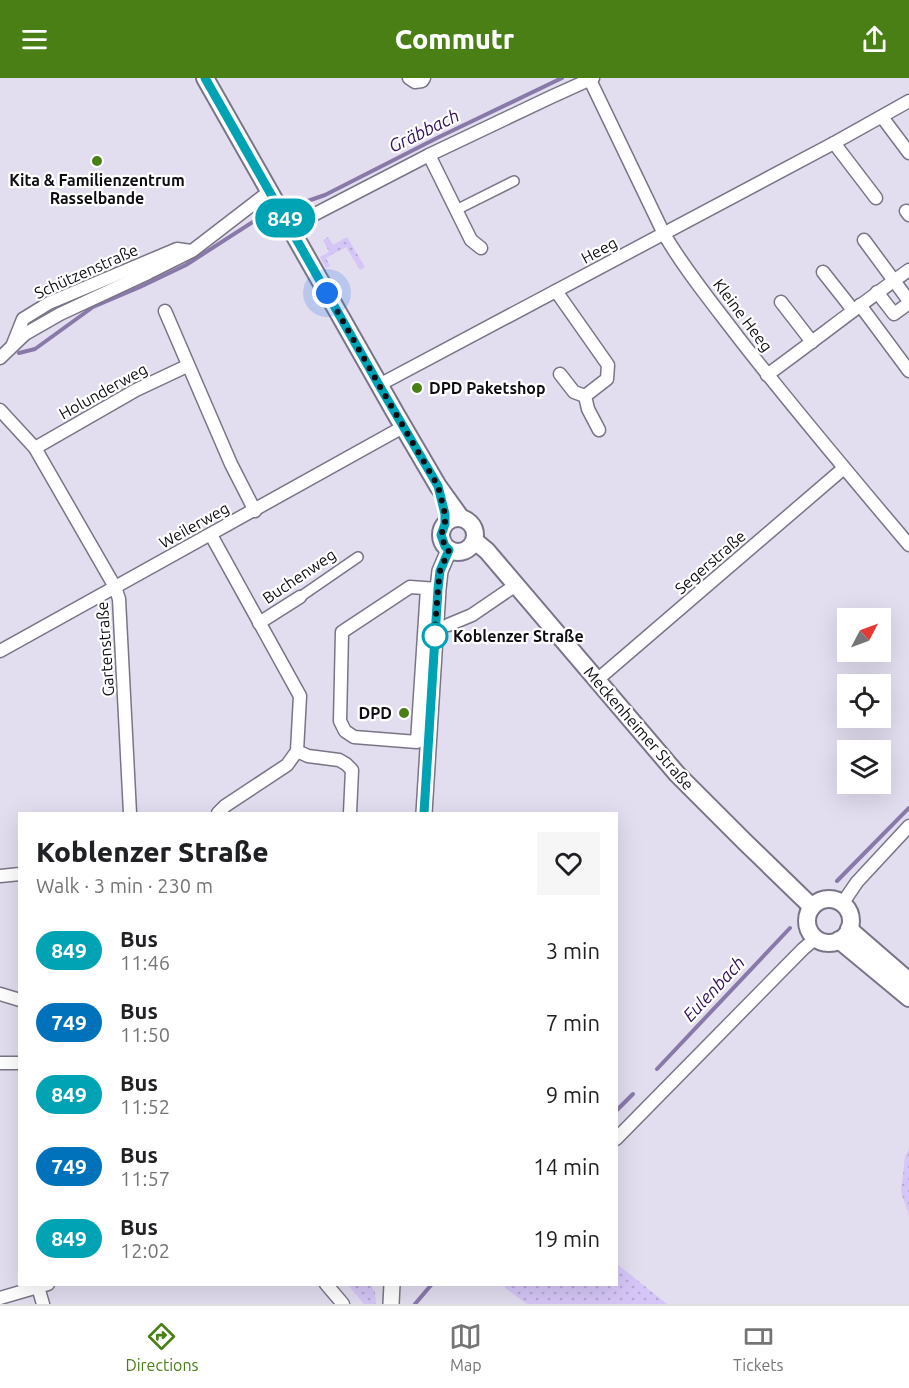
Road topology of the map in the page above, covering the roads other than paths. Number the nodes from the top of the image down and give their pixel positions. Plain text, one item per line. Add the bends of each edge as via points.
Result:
1 (205, 78) edge
2 (409, 78) edge
3 (424, 78) edge
4 (592, 79) edge
5 (909, 101) edge
6 (882, 117) junction
7 (834, 143) junction
8 (909, 153) edge
9 (429, 155) junction
10 (514, 181) dead end
11 (270, 191) junction
12 (876, 198) dead end
13 (456, 210) junction
14 (290, 227) junction
15 (664, 234) junction
16 (864, 240) dead end
17 (481, 248) dead end
18 (909, 270) edge
19 (823, 272) dead end
20 (894, 280) junction
21 (556, 291) junction
22 (877, 292) junction
23 (781, 302) dead end
24 (909, 302) edge
25 (857, 308) junction
26 (165, 311) dead end
27 (812, 342) junction
28 (0, 358) edge
29 (187, 366) junction
30 (909, 371) edge
31 (560, 374) dead end
32 (767, 375) junction
33 (379, 385) junction
34 (585, 396) junction
35 (0, 410) edge
36 (403, 427) junction
37 (599, 430) dead end
38 (35, 448) junction
39 (844, 468) junction
40 (438, 486) junction
41 (255, 510) junction
42 (461, 518) junction
43 (445, 524) junction
44 (211, 535) junction
45 (475, 541) junction
46 (909, 545) edge
47 (449, 550) junction
48 (358, 557) dead end
49 (516, 585) junction
50 (115, 587) junction
51 (432, 589) junction
52 (300, 597) joint
53 (259, 623) junction
54 (448, 626) dead end
55 (0, 651) edge
56 (597, 680) junction
57 (423, 743) junction
58 (297, 751) junction
59 (130, 812) edge
60 (219, 812) edge
61 (350, 812) edge
62 (424, 812) edge
63 (909, 826) edge
64 (18, 874) edge
65 (0, 876) edge
66 (842, 904) junction
67 (812, 907) junction
68 (844, 934) junction
69 (816, 938) junction
70 (909, 981) edge
71 (0, 994) edge
72 (909, 998) edge
73 (18, 999) edge
74 (0, 1063) edge
75 (18, 1063) edge
76 (618, 1137) edge
77 (43, 1286) edge
78 (328, 1286) edge
79 (392, 1286) edge
80 (0, 1298) edge
81 (43, 1304) edge
82 (343, 1304) edge
83 (391, 1304) edge

1 - 11 main road
2 - 3 street via 416,82
4 - 9 street
4 - 15 street, Kleine Heeg
5 - 6 street, Heeg
6 - 7 street, Heeg
6 - 8 street
7 - 12 street
7 - 15 street, Heeg
9 - 13 street
9 - 14 street
10 - 13 street
11 - 14 main road
11 - 28 street, Schützenstraße via 192,251 60,314 25,334
13 - 17 street via 471,240
14 - 33 main road
15 - 21 street, Heeg
15 - 32 street, Kleine Heeg
16 - 20 street
18 - 20 street
19 - 25 street
20 - 22 street
20 - 24 street
21 - 33 street, Heeg
21 - 34 street via 608,365 607,379
22 - 24 street via 894,314
22 - 25 street
23 - 27 street
25 - 27 street
25 - 30 street
26 - 29 street
27 - 32 street
29 - 38 street, Holunderweg via 136,390
29 - 41 street
31 - 34 street via 574,392
32 - 39 street, Kleine Heeg
33 - 36 main road
34 - 37 street
35 - 38 street, Gartenstraße
36 - 40 main road
36 - 41 street, Weilerweg
38 - 50 street, Gartenstraße
39 - 46 street, Kleine Heeg
39 - 56 street, Segerstraße
40 - 42 main road
40 - 43 main road
41 - 44 street, Weilerweg
42 - 43 main road
42 - 45 main road via 472,524
43 - 47 main road via 441,535
44 - 50 street, Weilerweg
44 - 53 street, Buchenweg
45 - 47 main road via 467,550
45 - 49 main road, Meckenheimer Straße
47 - 51 street
48 - 52 street, Buchenweg
49 - 54 street
49 - 56 main road, Meckenheimer Straße
50 - 55 street, Weilerweg
50 - 59 street, Gartenstraße via 119,599
51 - 57 street
51 - 57 street via 410,587 342,632 340,721 345,731 354,737
52 - 53 street, Buchenweg
53 - 58 street, Buchenweg via 300,696
56 - 67 main road, Meckenheimer Straße via 677,774
57 - 62 street
58 - 60 street via 287,765
58 - 61 street via 339,760 352,770
63 - 66 street
64 - 65 street
66 - 67 main road via 825,899
66 - 68 main road via 850,920
67 - 69 main road via 807,924
68 - 69 main road via 833,942
68 - 70 main road
68 - 72 main road via 854,951
69 - 76 street
71 - 73 street
74 - 75 street
77 - 80 street
77 - 81 street
78 - 82 street
79 - 83 street

